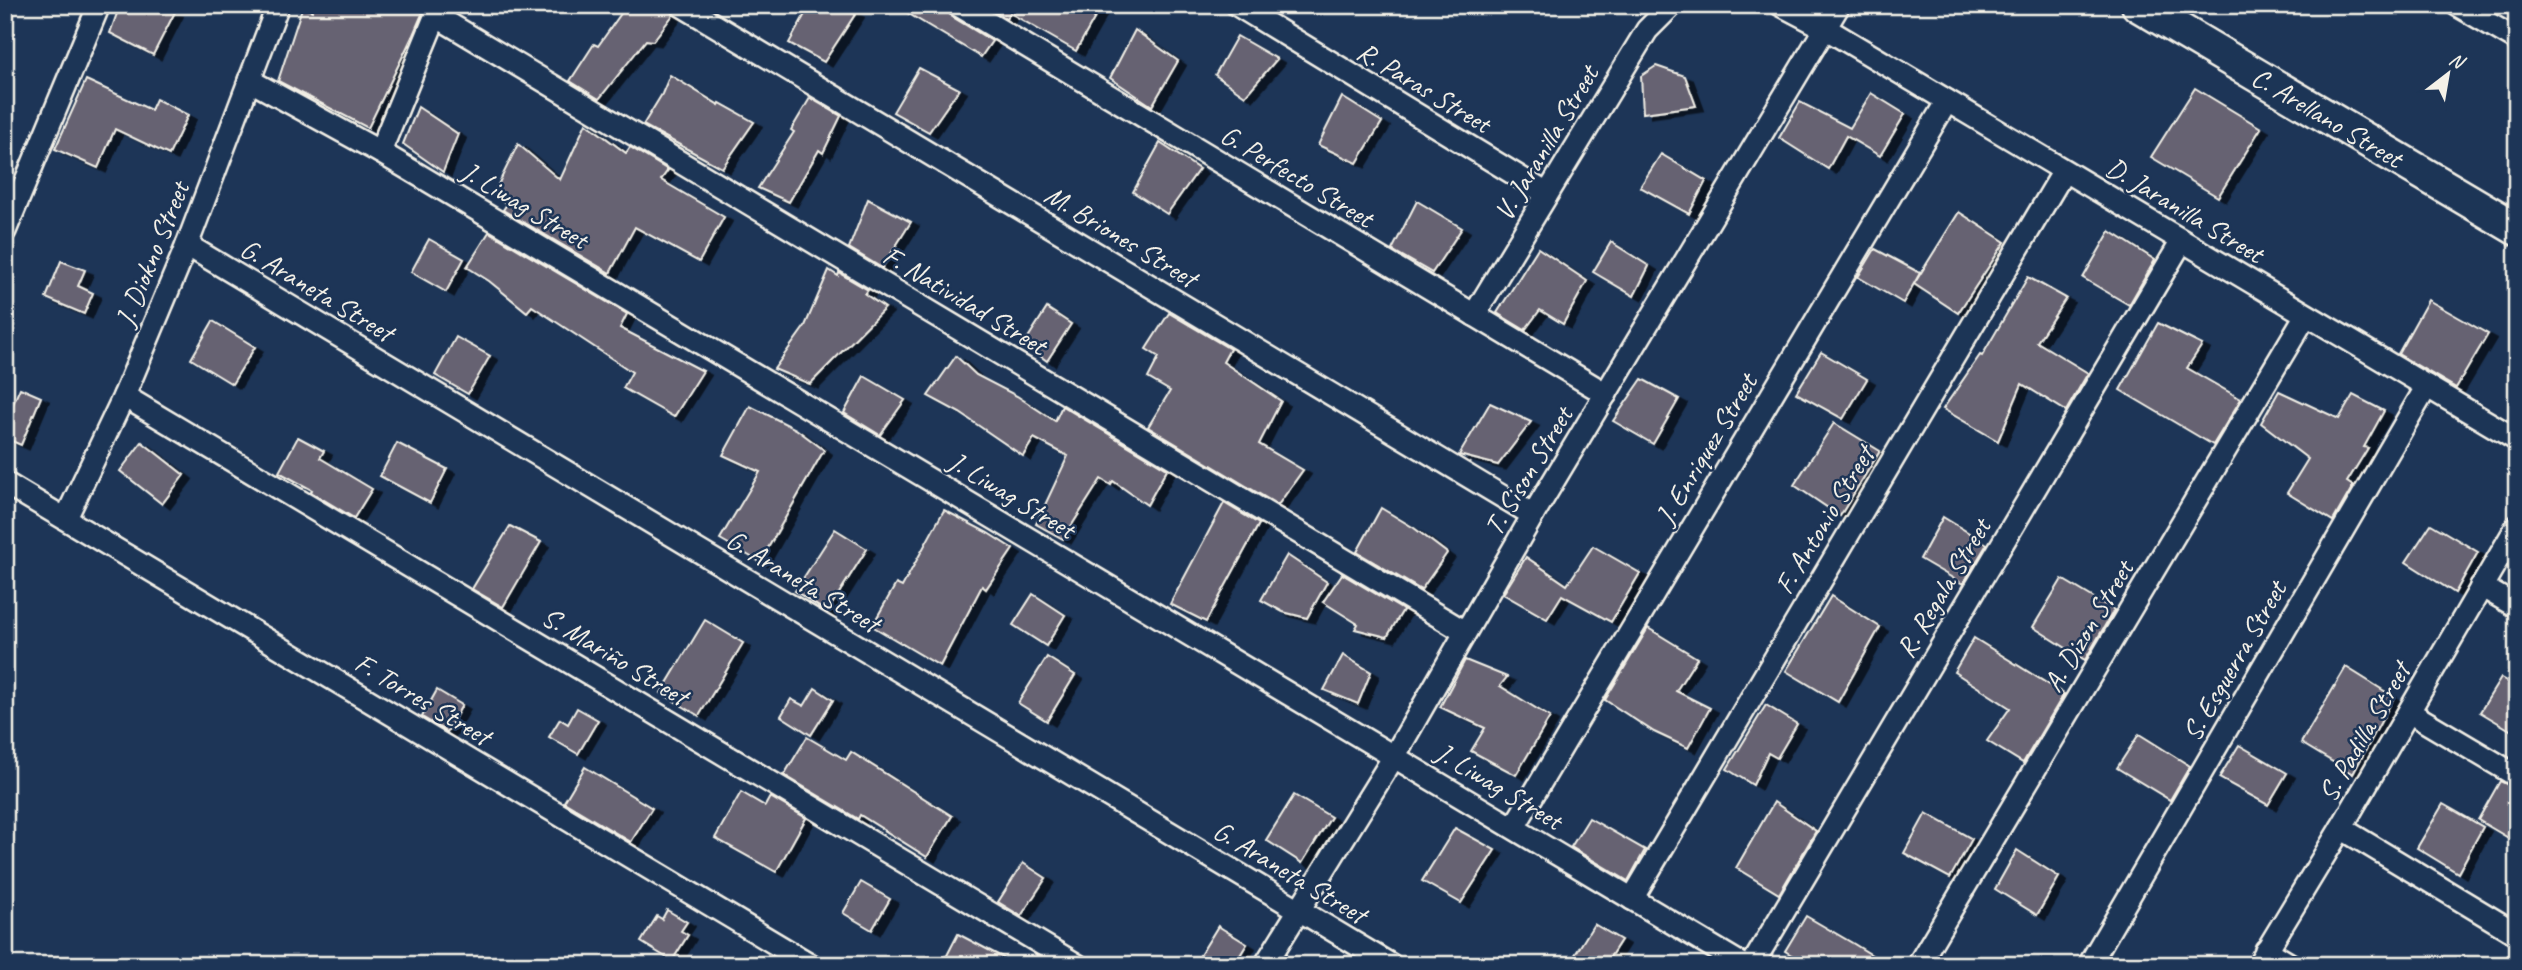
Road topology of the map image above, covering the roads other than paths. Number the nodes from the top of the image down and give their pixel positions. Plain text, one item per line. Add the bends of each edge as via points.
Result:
1 (99, 5) edge
2 (278, 5) edge
3 (681, 5) edge
4 (958, 5) edge
5 (1237, 5) edge
6 (1672, 5) edge
7 (1782, 5) edge
8 (1839, 5) edge
9 (2138, 5) edge
10 (2457, 5) edge
11 (438, 10) edge
12 (1825, 28) junction
13 (2517, 40) edge
14 (249, 79) junction
15 (1947, 101) junction
16 (380, 152) junction
17 (2064, 170) junction
18 (1547, 194) junction
19 (2517, 229) edge
20 (5, 232) edge
21 (2182, 241) junction
22 (187, 245) junction
23 (1474, 315) junction
24 (2306, 315) junction
25 (2427, 386) junction
26 (1606, 394) junction
27 (124, 396) junction
28 (2517, 440) edge
29 (5, 483) edge
30 (1533, 515) junction
31 (66, 519) junction
32 (2517, 526) edge
33 (2481, 586) junction
34 (2517, 607) edge
35 (1465, 632) junction
36 (2409, 712) junction
37 (1395, 755) junction
38 (2517, 776) edge
39 (1514, 827) junction
40 (2341, 828) junction
41 (1632, 899) junction
42 (1300, 910) junction
43 (2517, 934) edge
44 (2262, 957) edge
45 (811, 965) edge
46 (1077, 965) edge
47 (1265, 965) edge
48 (1391, 965) edge
49 (1743, 965) edge
50 (1752, 965) edge
51 (1918, 965) edge
52 (2090, 965) edge
53 (2291, 965) edge

1 - 20 street
2 - 14 street, J. Diokno Street
3 - 30 street, M. Briones Street
4 - 23 street, G. Perfecto Street
5 - 18 street, R. Paras Street
6 - 18 street, V. Jaranilla Street via 1647,30
7 - 12 street
8 - 12 street, T. Sison Street
9 - 19 street, C. Arellano Street
10 - 13 street
11 - 16 street
11 - 35 street, F. Natividad Street
12 - 15 street, D. Jaranilla Street
12 - 26 street, T. Sison Street
14 - 16 street, J. Liwag Street
14 - 22 street, J. Diokno Street
15 - 17 street, D. Jaranilla Street
15 - 39 street, J. Enriquez Street
16 - 37 street, J. Liwag Street
17 - 21 street, D. Jaranilla Street
17 - 41 street, F. Antonio Street
18 - 23 street, V. Jaranilla Street
21 - 24 street, D. Jaranilla Street
21 - 50 street, R. Regala Street
22 - 27 street, J. Diokno Street
22 - 42 street, G. Araneta Street
23 - 26 street, G. Perfecto Street
24 - 25 street, D. Jaranilla Street
24 - 51 street, A. Dizon Street
25 - 28 street, D. Jaranilla Street
25 - 52 street, S. Esguerra Street
26 - 30 street, T. Sison Street
27 - 31 street, J. Diokno Street
27 - 46 street, S. Mariño Street
29 - 31 street, F. Torres Street
30 - 35 street, T. Sison Street
31 - 45 street, F. Torres Street
32 - 33 street, S. Padilla Street
33 - 34 street
33 - 36 street, S. Padilla Street
35 - 37 street, T. Sison Street
36 - 38 street
36 - 40 street, S. Padilla Street
37 - 39 street, J. Liwag Street
37 - 42 street, T. Sison Street
39 - 41 street, J. Liwag Street
40 - 43 street
40 - 44 street, S. Padilla Street
41 - 49 street, J. Liwag Street
42 - 47 street, T. Sison Street
42 - 48 street, G. Araneta Street
44 - 53 street

